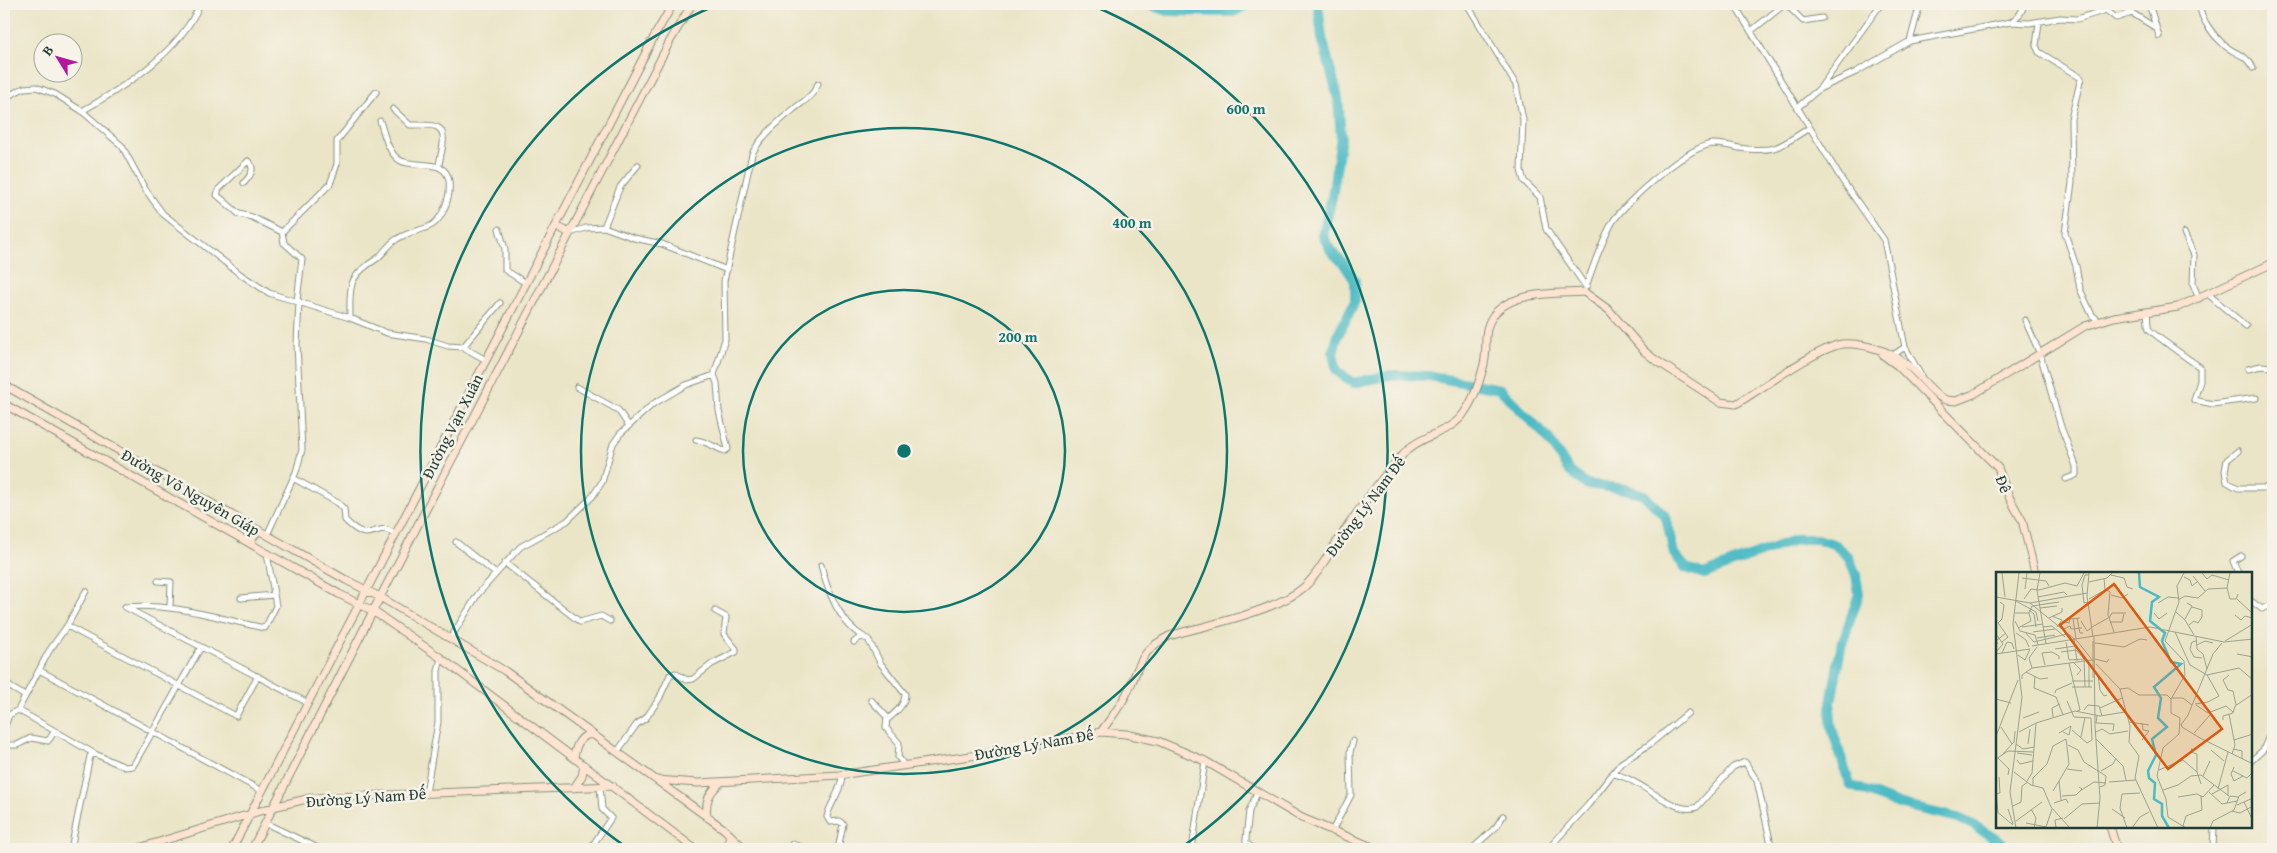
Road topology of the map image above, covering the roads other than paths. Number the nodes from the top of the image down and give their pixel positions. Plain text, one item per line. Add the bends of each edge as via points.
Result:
1 (200, 4) edge
2 (673, 4) edge
3 (692, 4) edge
4 (1467, 4) edge
5 (1734, 4) edge
6 (1786, 4) edge
7 (1881, 4) edge
8 (1920, 4) edge
9 (2025, 4) edge
10 (2149, 4) edge
11 (2200, 4) edge
12 (2238, 4) edge
13 (2242, 4) edge
14 (1822, 18) dead end
15 (2011, 22) junction
16 (2039, 22) junction
17 (2156, 28) junction
18 (1751, 31) junction
19 (2159, 36) dead end
20 (1910, 41) junction
21 (2253, 68) dead end
22 (818, 84) dead end
23 (1819, 89) junction
24 (376, 92) dead end
25 (4, 98) edge
26 (1798, 106) junction
27 (393, 109) dead end
28 (82, 111) junction
29 (380, 121) dead end
30 (1809, 128) junction
31 (638, 165) dead end
32 (439, 167) junction
33 (244, 184) dead end
34 (556, 226) junction
35 (604, 227) junction
36 (499, 229) dead end
37 (282, 232) junction
38 (570, 233) junction
39 (2184, 233) dead end
40 (2273, 263) edge
41 (727, 270) junction
42 (526, 283) junction
43 (1585, 289) junction
44 (2209, 295) junction
45 (2199, 299) junction
46 (298, 301) junction
47 (500, 304) dead end
48 (2147, 312) junction
49 (350, 318) junction
50 (2025, 320) dead end
51 (2099, 321) junction
52 (2246, 326) dead end
53 (1906, 346) junction
54 (462, 347) junction
55 (1879, 352) junction
56 (2040, 354) junction
57 (1893, 355) junction
58 (486, 360) junction
59 (2273, 367) edge
60 (2248, 369) dead end
61 (714, 375) junction
62 (1924, 383) junction
63 (4, 385) edge
64 (577, 387) dead end
65 (2256, 398) dead end
66 (4, 404) edge
67 (629, 426) junction
68 (696, 440) dead end
69 (2238, 451) dead end
70 (293, 478) junction
71 (2066, 479) dead end
72 (2273, 488) edge
73 (258, 530) junction
74 (267, 535) junction
75 (395, 536) junction
76 (456, 542) dead end
77 (250, 543) junction
78 (267, 553) junction
79 (2241, 556) dead end
80 (505, 563) junction
81 (821, 565) dead end
82 (2035, 572) edge
83 (2238, 572) edge
84 (496, 574) junction
85 (158, 582) dead end
86 (366, 590) junction
87 (86, 591) dead end
88 (274, 595) junction
89 (380, 597) junction
90 (241, 598) dead end
91 (2252, 602) edge
92 (2273, 603) edge
93 (359, 604) junction
94 (170, 606) junction
95 (373, 611) junction
96 (715, 611) dead end
97 (610, 621) dead end
98 (67, 626) junction
99 (865, 637) junction
100 (450, 639) junction
101 (854, 642) dead end
102 (202, 647) junction
103 (441, 658) junction
104 (39, 670) junction
105 (258, 676) junction
106 (4, 679) edge
107 (181, 686) junction
108 (25, 696) junction
109 (871, 700) dead end
110 (308, 703) junction
111 (18, 710) junction
112 (1688, 712) dead end
113 (888, 719) junction
114 (2273, 727) edge
115 (4, 729) edge
116 (55, 731) junction
117 (153, 731) junction
118 (1101, 732) junction
119 (591, 733) junction
120 (1353, 741) dead end
121 (4, 745) edge
122 (617, 752) junction
123 (96, 754) junction
124 (574, 757) junction
125 (2252, 760) edge
126 (1205, 761) junction
127 (584, 765) junction
128 (905, 766) junction
129 (1612, 774) junction
130 (842, 775) junction
131 (656, 780) junction
132 (721, 782) junction
133 (600, 786) junction
134 (612, 786) junction
135 (574, 788) junction
136 (1258, 791) junction
137 (262, 792) junction
138 (426, 793) junction
139 (274, 807) junction
140 (250, 815) junction
141 (4, 816) edge
142 (1503, 816) dead end
143 (707, 817) junction
144 (265, 822) junction
145 (4, 823) edge
146 (2110, 828) edge
147 (2214, 828) edge
148 (1332, 831) junction
149 (730, 835) junction
150 (594, 843) junction
151 (792, 844) dead end
152 (149, 848) edge
153 (1372, 848) edge
154 (71, 849) edge
155 (136, 849) edge
156 (232, 849) edge
157 (252, 849) edge
158 (320, 849) edge
159 (590, 849) edge
160 (602, 849) edge
161 (695, 849) edge
162 (727, 849) edge
163 (745, 849) edge
164 (808, 849) edge
165 (838, 849) edge
166 (1192, 849) edge
167 (1254, 849) edge
168 (1472, 849) edge
169 (1548, 849) edge
170 (1772, 849) edge
171 (2117, 849) edge
172 (2213, 849) edge

1 - 28 street via 194,19 172,46 127,84
2 - 34 main road, Đường Vạn Xuân
3 - 38 main road, Đường Vạn Xuân
4 - 43 street via 1516,86 1523,120 1521,170 1524,181 1540,197 1546,229
5 - 18 street
6 - 14 street via 1803,20
6 - 18 street
7 - 23 street
8 - 20 street
9 - 15 street
10 - 17 street
11 - 21 street via 2201,15 2222,44 2248,59
12 - 13 street
15 - 16 street
15 - 20 street
16 - 17 street via 2077,19 2106,10 2116,18 2132,13
16 - 51 street via 2036,46 2039,52 2082,79 2071,119 2072,183 2065,233 2080,289 2092,315
17 - 19 street
18 - 26 street
20 - 23 street
22 - 41 street via 810,96 755,148
23 - 26 street
24 - 37 street via 337,141 337,164 330,184
25 - 28 street via 24,88 36,87 55,94
26 - 30 street
27 - 32 street via 410,125 436,126 441,130 444,140
28 - 46 street via 122,146 162,214 260,288
29 - 32 street via 389,146 398,159
30 - 43 street via 1772,150 1712,144 1674,164 1616,218
30 - 53 street via 1884,240
31 - 35 street via 620,187
32 - 49 street via 449,180 447,202 441,218 434,226 405,234 392,242 362,270 352,283
33 - 37 street via 252,172 248,161 218,189 217,195 239,214
34 - 38 main road
34 - 42 main road, Đường Vạn Xuân
35 - 38 street
35 - 41 street via 662,244
36 - 42 street via 505,270
37 - 46 street via 284,242 302,259
38 - 89 main road, Đường Vạn Xuân
39 - 45 street via 2194,255 2193,284
40 - 44 main road
41 - 61 street via 724,284 726,339
42 - 58 main road, Đường Vạn Xuân
43 - 55 main road via 1609,310 1644,351 1724,404 1736,404 1834,346 1855,344
43 - 118 main road, Đường Lý Nam Đế via 1524,298 1498,310 1486,331 1483,366 1473,398 1460,418 1414,444 1404,454 1304,588 1274,604 1168,636 1152,644 1126,694
44 - 45 main road
44 - 52 street
45 - 48 main road via 2178,307
46 - 49 street
46 - 70 street via 302,450
47 - 54 street
48 - 51 main road
48 - 65 street via 2151,333 2200,367 2200,381 2194,400 2213,404
49 - 54 street via 392,335
50 - 56 street
51 - 56 main road
53 - 57 street
53 - 62 street
54 - 58 street
55 - 57 main road
55 - 82 main road, Đê via 1898,366 2002,474 2010,499 2022,520
56 - 62 main road via 1985,388 1956,401 1946,400
56 - 71 street via 2077,472 2074,477
57 - 62 main road
58 - 75 main road, Đường Vạn Xuân
59 - 60 street
61 - 67 street via 686,385 653,404
61 - 68 street via 728,449 725,451
63 - 73 main road, Đường Võ Nguyên Giáp
64 - 67 street via 618,410
66 - 77 main road, Đường Võ Nguyên Giáp
67 - 80 street via 613,444 602,482 592,496 567,521 525,542
69 - 72 street via 2227,460 2227,482 2238,488
70 - 74 street
70 - 75 street via 338,503 344,509 346,520 360,531 368,533 384,528
73 - 74 main road, Đường Võ Nguyên Giáp
73 - 77 main road
74 - 86 main road, Đường Võ Nguyên Giáp
75 - 86 main road, Đường Vạn Xuân
76 - 84 street
77 - 78 main road, Đường Võ Nguyên Giáp
78 - 88 street
78 - 93 main road, Đường Võ Nguyên Giáp
79 - 83 street via 2233,561
80 - 84 street
80 - 97 street via 580,622 601,616
81 - 99 street via 828,588 848,624
84 - 100 street via 478,594
85 - 94 street via 171,582
86 - 89 main road, Đường Võ Nguyên Giáp
86 - 93 main road, Đường Vạn Xuân
87 - 98 street
88 - 90 street
88 - 94 street via 276,606 266,628
89 - 95 main road, Đường Vạn Xuân
89 - 100 main road, Đường Võ Nguyên Giáp
91 - 92 street via 2262,609
93 - 95 main road, Đường Võ Nguyên Giáp
93 - 110 main road, Đường Vạn Xuân
94 - 102 street via 124,607
95 - 103 main road, Đường Võ Nguyên Giáp
95 - 139 main road, Đường Vạn Xuân
96 - 122 street via 726,617 723,632 736,652 712,664 693,679 687,680 675,673 670,675 646,718 637,724
98 - 104 street
98 - 107 street
99 - 101 street
99 - 113 street via 905,694 901,707
100 - 119 main road, Đường Võ Nguyên Giáp via 505,671
102 - 105 street
102 - 107 street
103 - 124 main road, Đường Võ Nguyên Giáp
103 - 138 street via 438,722
104 - 108 street
104 - 117 street
105 - 107 street via 236,716
105 - 110 street
106 - 108 street
107 - 117 street
108 - 111 street
109 - 113 street
110 - 137 main road, Đường Vạn Xuân
111 - 115 street via 9,715
111 - 116 street
112 - 129 street via 1650,744 1626,759
113 - 128 street via 886,728 900,746 898,757
114 - 125 street via 2263,750
116 - 121 street via 49,741 31,738 17,745
116 - 123 street
117 - 123 street via 135,764 130,767
117 - 137 street
118 - 126 main road via 1151,739
118 - 128 main road, Đường Lý Nam Đế via 1041,745
119 - 122 main road, Đường Võ Nguyên Giáp
119 - 124 main road via 578,743
120 - 148 street via 1350,752 1351,795
122 - 131 main road, Đường Võ Nguyên Giáp
123 - 154 street via 90,756
124 - 127 main road, Đường Võ Nguyên Giáp
126 - 136 main road
126 - 166 street
127 - 134 main road, Đường Võ Nguyên Giáp
127 - 135 main road via 582,776
128 - 130 main road, Đường Lý Nam Đế
129 - 169 street
129 - 170 street via 1622,776 1684,809 1693,809 1733,767 1745,762 1757,781
130 - 132 main road, Đường Lý Nam Đế
130 - 165 street via 842,784 827,817 830,822 843,824
131 - 132 main road, Đường Lý Nam Đế
131 - 143 main road, Đường Võ Nguyên Giáp
132 - 143 main road via 707,800
133 - 134 main road, Đường Lý Nam Đế
133 - 135 main road, Đường Lý Nam Đế
133 - 150 street via 602,809 610,818
134 - 161 main road, Đường Võ Nguyên Giáp
135 - 138 main road, Đường Lý Nam Đế
136 - 148 main road via 1302,818
136 - 167 street via 1249,811 1246,839
137 - 140 main road, Đường Vạn Xuân
138 - 139 main road, Đường Lý Nam Đế via 311,798
139 - 140 main road, Đường Lý Nam Đế
139 - 144 main road, Đường Vạn Xuân
140 - 152 main road, Đường Lý Nam Đế
140 - 156 main road, Đường Vạn Xuân
141 - 145 street
142 - 168 street
143 - 149 main road, Đường Võ Nguyên Giáp
144 - 157 main road, Đường Vạn Xuân
144 - 158 street
146 - 171 main road
147 - 172 street
148 - 153 main road
149 - 162 main road
149 - 163 main road, Đường Võ Nguyên Giáp
150 - 159 street
150 - 160 street
151 - 164 street
152 - 155 main road, Đường Lý Nam Đế

